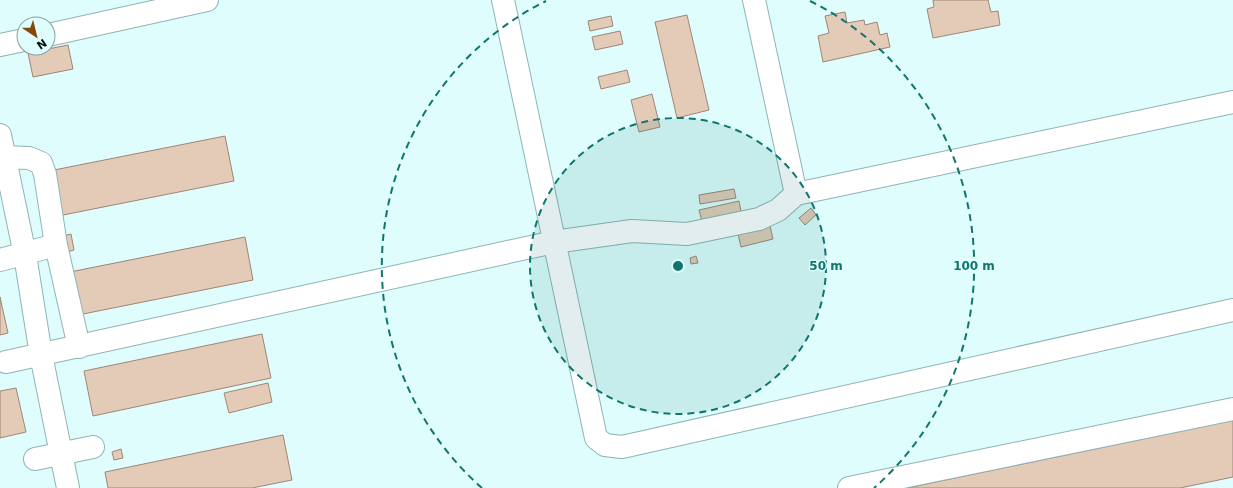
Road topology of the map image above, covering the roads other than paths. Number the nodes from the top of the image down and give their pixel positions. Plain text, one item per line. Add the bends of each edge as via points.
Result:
1 (207, 0) edge
2 (503, 0) edge
3 (759, 1) edge
4 (56, 33) edge
5 (16, 42) edge
6 (0, 46) edge
7 (1233, 102) edge
8 (0, 135) edge
9 (5, 157) junction
10 (796, 194) junction
11 (554, 242) junction
12 (56, 245) junction
13 (25, 255) junction
14 (0, 260) edge
15 (1233, 310) edge
16 (79, 347) junction
17 (41, 355) junction
18 (6, 362) dead end
19 (1233, 409) edge
20 (93, 447) dead end
21 (61, 454) junction
22 (35, 459) dead end
23 (68, 488) edge
24 (849, 488) edge

1 - 4 lane
2 - 11 lane
3 - 10 lane
5 - 6 lane
7 - 10 lane
8 - 9 lane
9 - 12 lane via 29,158 41,163
9 - 13 lane
10 - 11 lane via 778,210 759,219 687,234 632,231
11 - 15 lane via 596,438 604,445 622,447
11 - 16 lane
12 - 13 lane
12 - 16 lane
13 - 14 lane
13 - 17 lane
16 - 17 lane
17 - 18 lane
17 - 21 lane
19 - 24 lane
20 - 21 lane
21 - 22 lane
21 - 23 lane

